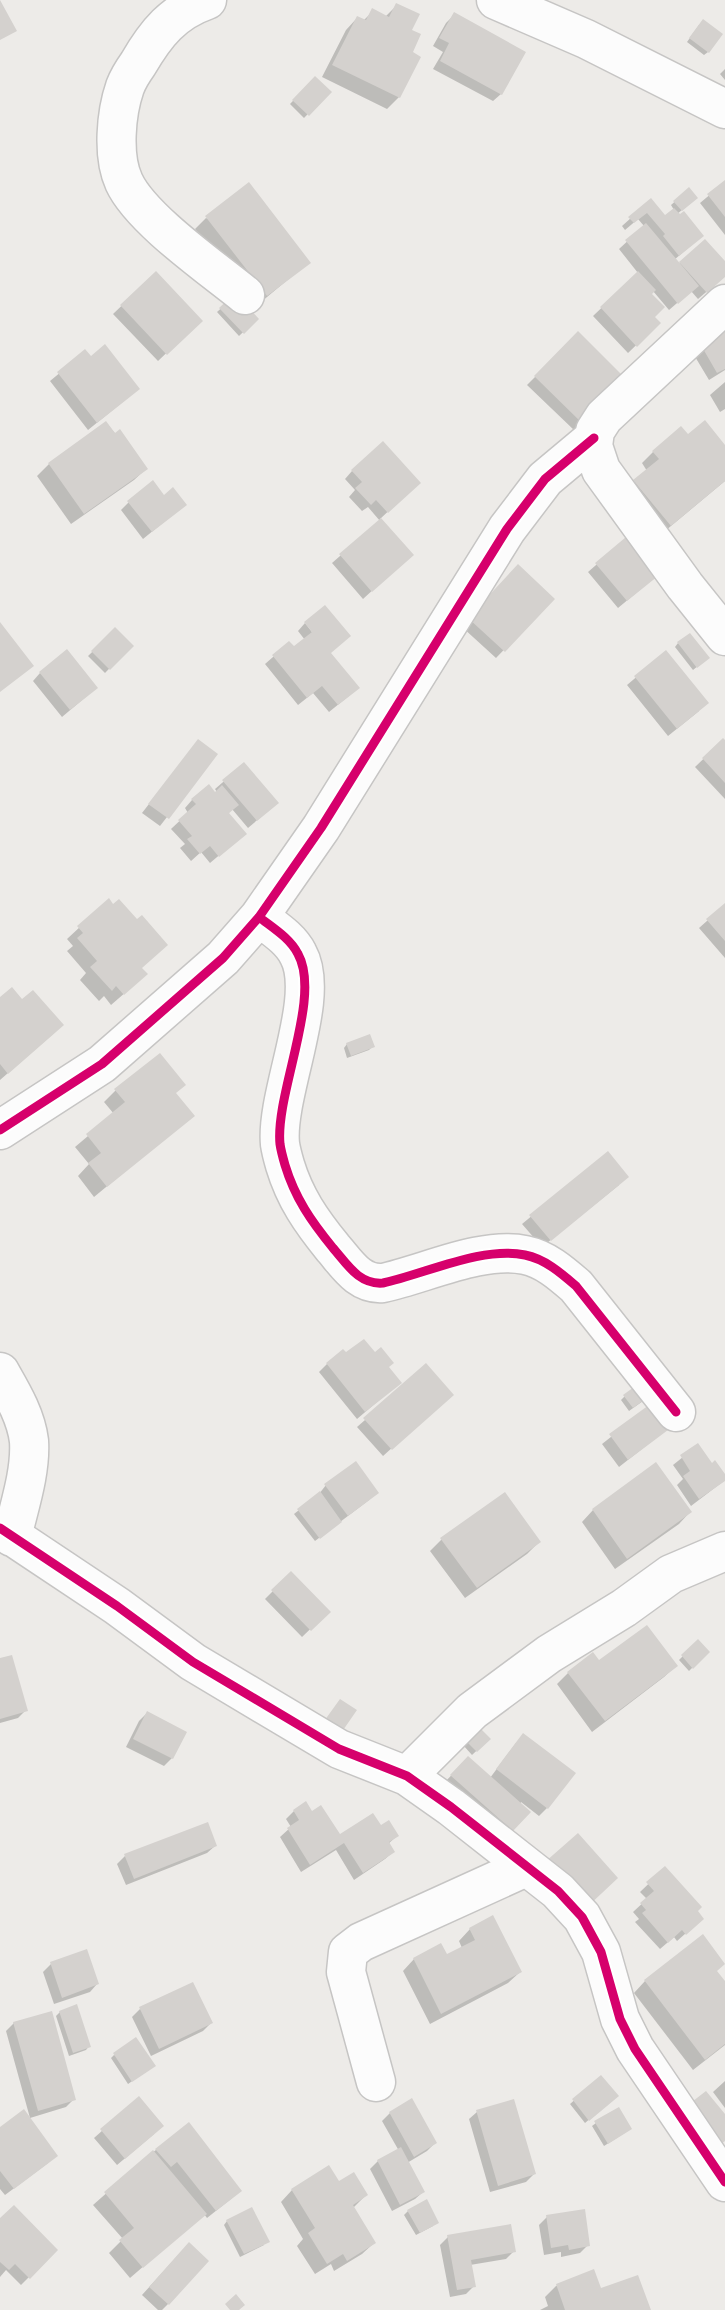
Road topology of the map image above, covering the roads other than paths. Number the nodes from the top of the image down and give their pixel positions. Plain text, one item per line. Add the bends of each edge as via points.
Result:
1 (207, 0) edge
2 (496, 0) edge
3 (725, 109) edge
4 (245, 295) dead end
5 (725, 304) edge
6 (594, 438) junction
7 (725, 636) edge
8 (259, 917) junction
9 (0, 1130) edge
10 (0, 1372) edge
11 (677, 1412) dead end
12 (6, 1532) edge
13 (725, 1551) edge
14 (407, 1776) junction
15 (526, 1867) junction
16 (376, 2082) dead end
17 (725, 2182) edge

1 - 4 street via 188,6 165,25 125,85 117,121 118,154 124,182 144,211
2 - 3 street
5 - 6 street via 604,416
6 - 7 street via 601,470
6 - 8 street via 545,480 507,529 357,772
8 - 9 street via 223,958 102,1064
8 - 11 street via 292,945 303,974 302,1008 281,1120 281,1152 302,1208 353,1272 373,1284 490,1255 536,1259 576,1286
10 - 12 street via 29,1439 29,1456
12 - 14 street via 193,1662 339,1749
13 - 14 street via 671,1574 550,1654 472,1711
14 - 15 street
15 - 16 street via 348,1952 346,1972
15 - 17 street via 582,1917 601,1952 620,2019 635,2049

